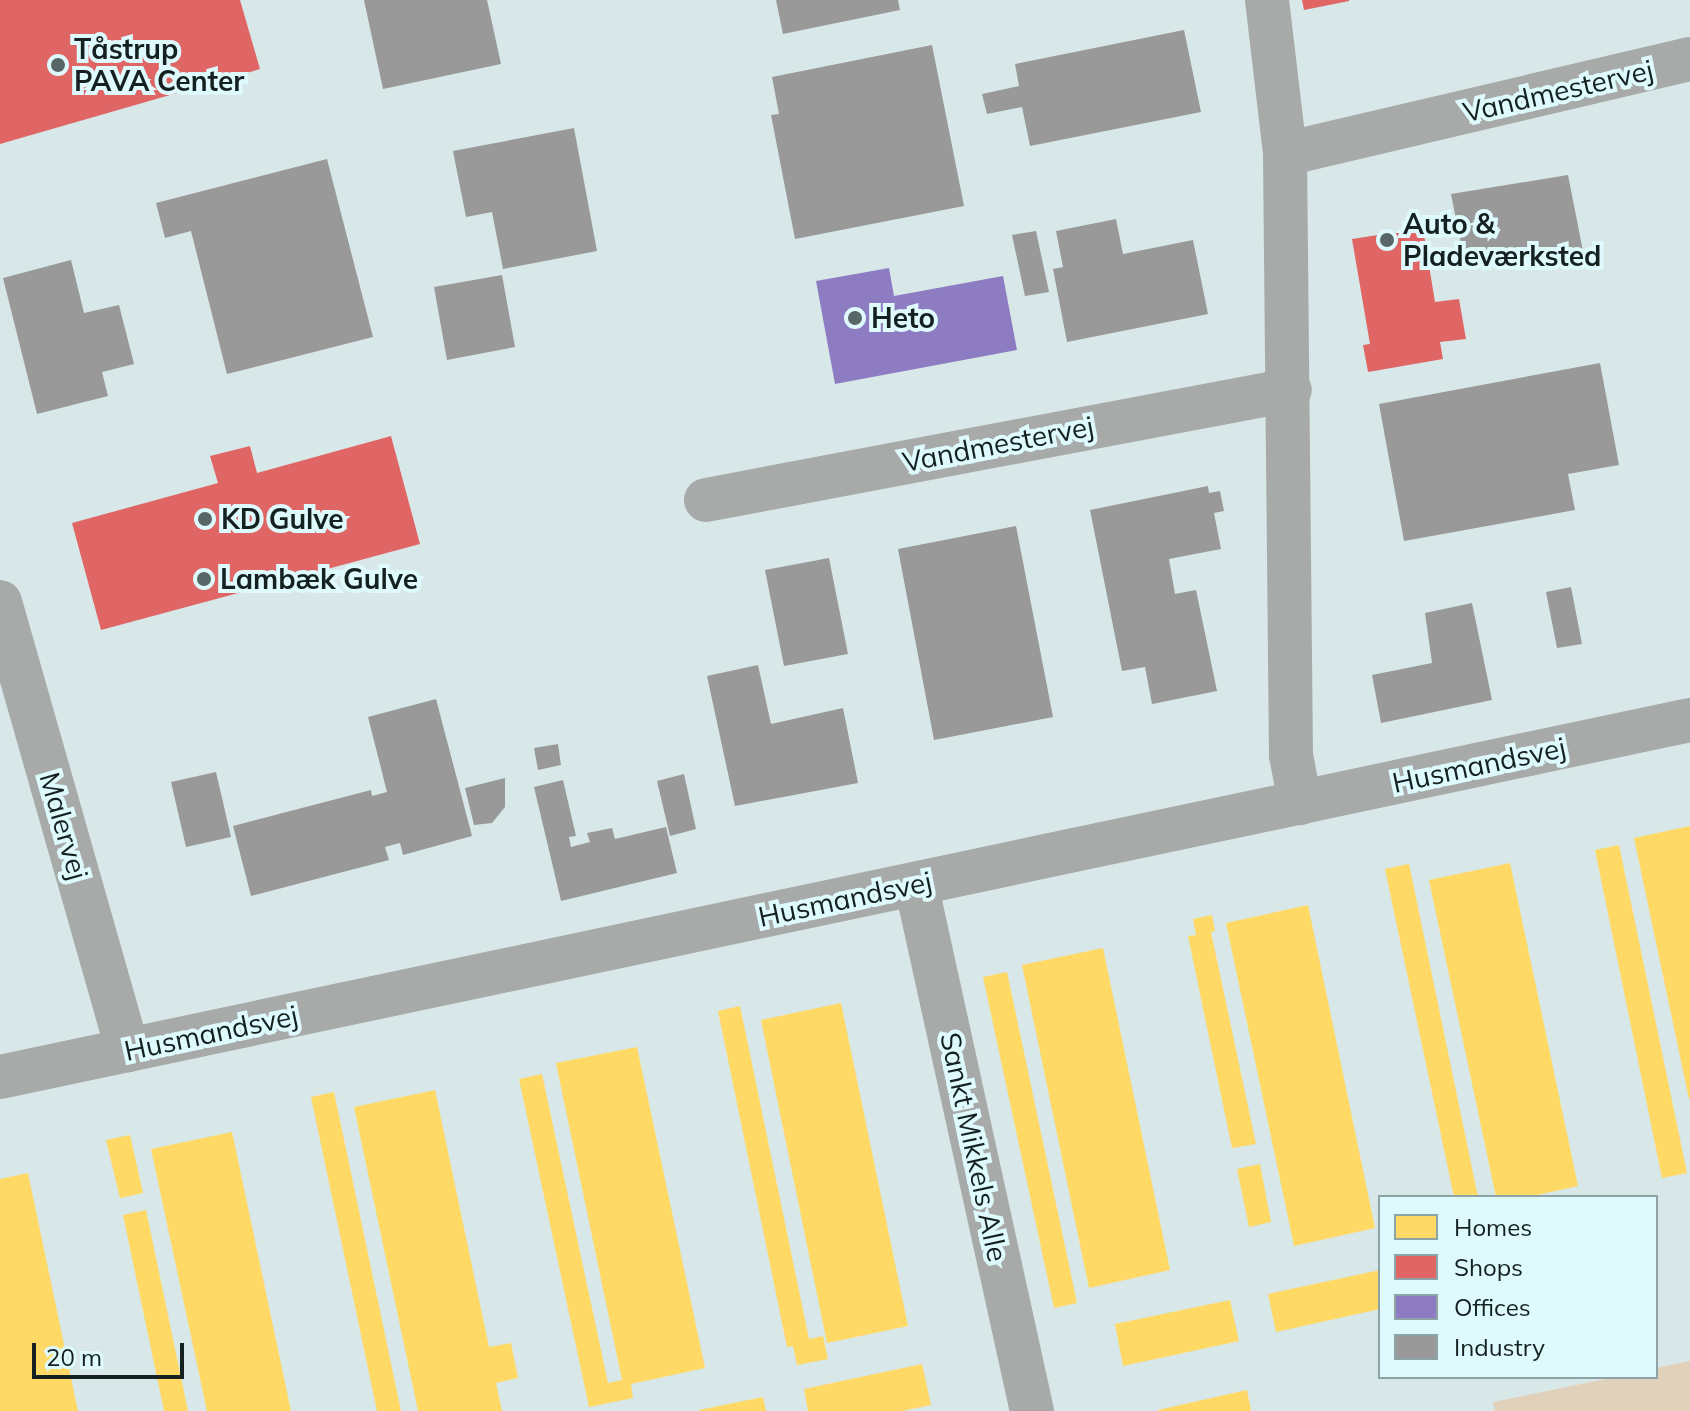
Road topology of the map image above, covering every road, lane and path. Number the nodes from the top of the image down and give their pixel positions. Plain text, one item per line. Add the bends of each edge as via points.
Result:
1 (1267, 0) edge
2 (1690, 59) edge
3 (1285, 154) junction
4 (1290, 390) junction
5 (706, 500) dead end
6 (0, 602) edge
7 (1690, 720) edge
8 (1300, 803) junction
9 (916, 884) junction
10 (128, 1050) junction
11 (0, 1077) edge
12 (1032, 1411) edge

1 - 3 street
2 - 3 street, Vandmestervej
3 - 4 street
4 - 5 street, Vandmestervej
4 - 8 street via 1291,755
6 - 10 street, Malervej
7 - 8 street, Husmandsvej
8 - 9 street, Husmandsvej
9 - 10 street, Husmandsvej
9 - 12 street, Sankt Mikkels Alle
10 - 11 street, Husmandsvej

